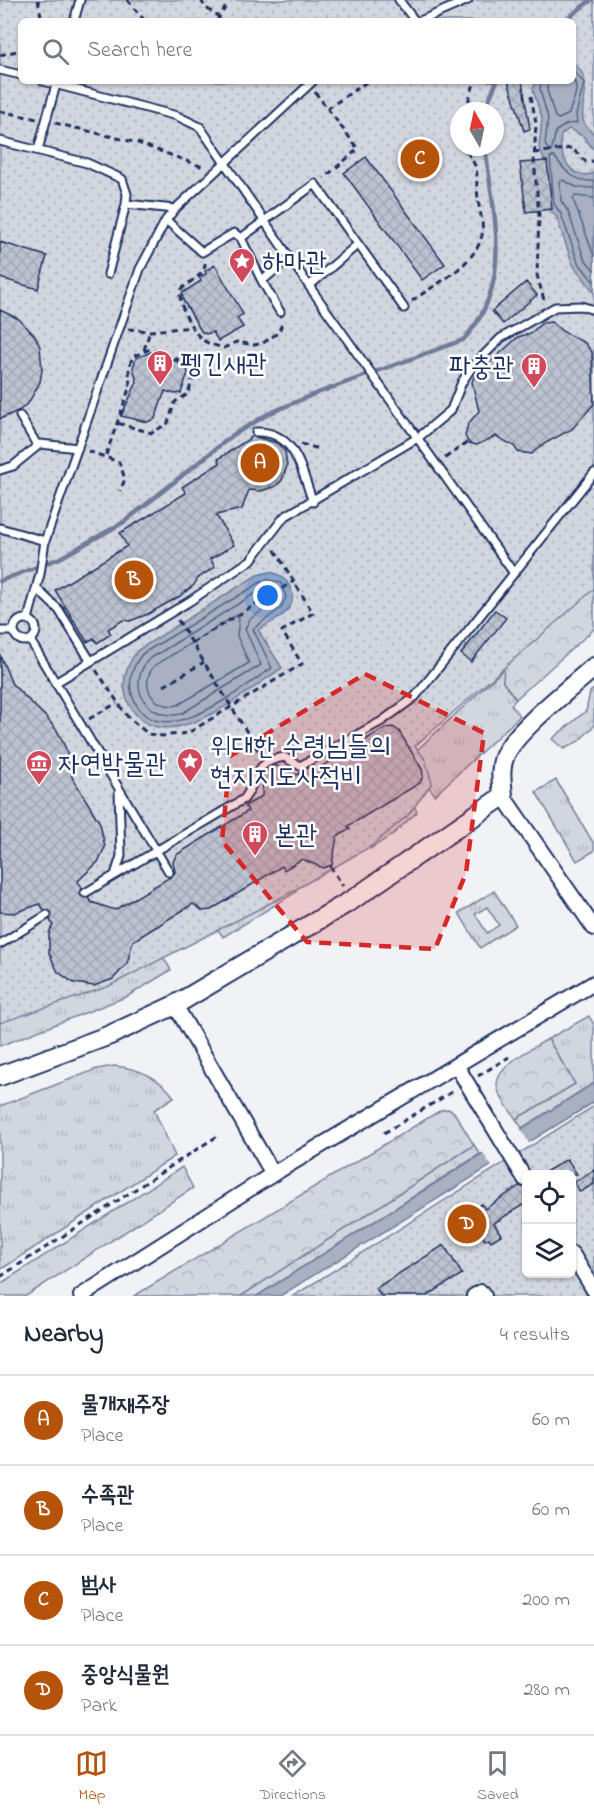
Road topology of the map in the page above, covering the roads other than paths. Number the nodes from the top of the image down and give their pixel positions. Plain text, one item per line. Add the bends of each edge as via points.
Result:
1 (80, 0) edge
2 (399, 0) edge
3 (468, 0) edge
4 (75, 18) edge
5 (413, 18) edge
6 (427, 18) edge
7 (0, 70) edge
8 (18, 74) edge
9 (57, 84) edge
10 (61, 84) edge
11 (310, 84) edge
12 (0, 141) edge
13 (38, 150) junction
14 (224, 164) junction
15 (126, 204) junction
16 (175, 209) junction
17 (264, 219) junction
18 (166, 220) junction
19 (241, 237) junction
20 (357, 245) junction
21 (290, 257) junction
22 (108, 274) dead end
23 (262, 281) junction
24 (309, 286) junction
25 (404, 308) dead end
26 (594, 310) edge
27 (280, 312) road end
28 (21, 416) dead end
29 (256, 432) dead end
30 (419, 437) junction
31 (37, 445) junction
32 (78, 448) junction
33 (0, 470) edge
34 (594, 472) edge
35 (313, 502) junction
36 (0, 528) edge
37 (45, 541) junction
38 (513, 572) junction
39 (37, 589) junction
40 (28, 619) junction
41 (0, 631) edge
42 (13, 631) junction
43 (30, 640) junction
44 (90, 660) junction
45 (594, 667) edge
46 (55, 683) junction
47 (119, 790) junction
48 (503, 796) junction
49 (158, 852) junction
50 (169, 872) dead end
51 (115, 875) junction
52 (85, 893) dead end
53 (47, 915) dead end
54 (594, 928) edge
55 (0, 944) edge
56 (594, 983) edge
57 (175, 1005) junction
58 (456, 1065) junction
59 (0, 1076) edge
60 (273, 1174) junction
61 (522, 1174) edge
62 (576, 1261) edge
63 (594, 1290) edge
64 (90, 1294) edge
65 (474, 1296) edge
66 (484, 1296) edge

1 - 4 lane
2 - 5 lane
3 - 6 lane
7 - 8 lane
9 - 13 lane
10 - 14 lane via 188,119 200,127
11 - 14 lane
12 - 13 lane
13 - 15 lane via 122,179
14 - 16 lane
14 - 17 lane
15 - 16 lane
15 - 22 lane
16 - 18 lane
17 - 19 lane
17 - 20 lane via 315,184
17 - 21 lane
18 - 19 lane via 202,252 234,233
18 - 32 lane via 140,269
19 - 23 lane
20 - 24 lane
20 - 25 lane
21 - 23 lane
21 - 24 lane
23 - 27 lane
24 - 30 lane
26 - 30 lane via 555,307 501,338 472,367 451,410
28 - 31 lane
29 - 35 lane via 271,431 288,441
30 - 35 lane
30 - 38 lane
31 - 32 lane
31 - 33 lane via 13,465
32 - 37 lane
34 - 38 lane
35 - 44 lane via 284,517 251,560
36 - 37 lane
37 - 39 lane
38 - 49 lane via 415,696 382,720 300,766 284,758 265,763 254,775 252,788 244,799
39 - 40 lane
39 - 44 lane via 59,610
40 - 42 lane via 16,623
40 - 43 lane via 36,629
41 - 42 lane
42 - 43 lane via 17,638
43 - 46 lane
44 - 46 lane
45 - 48 street via 526,729 506,753 501,771
46 - 47 lane
47 - 49 lane
47 - 51 lane via 121,856
48 - 54 street
48 - 57 street via 352,900
49 - 50 lane
49 - 51 lane
51 - 52 lane
53 - 55 lane
56 - 58 street
57 - 59 street via 110,1035
57 - 60 street
58 - 60 street
58 - 61 street
60 - 64 street
62 - 63 street
65 - 66 street via 481,1292

